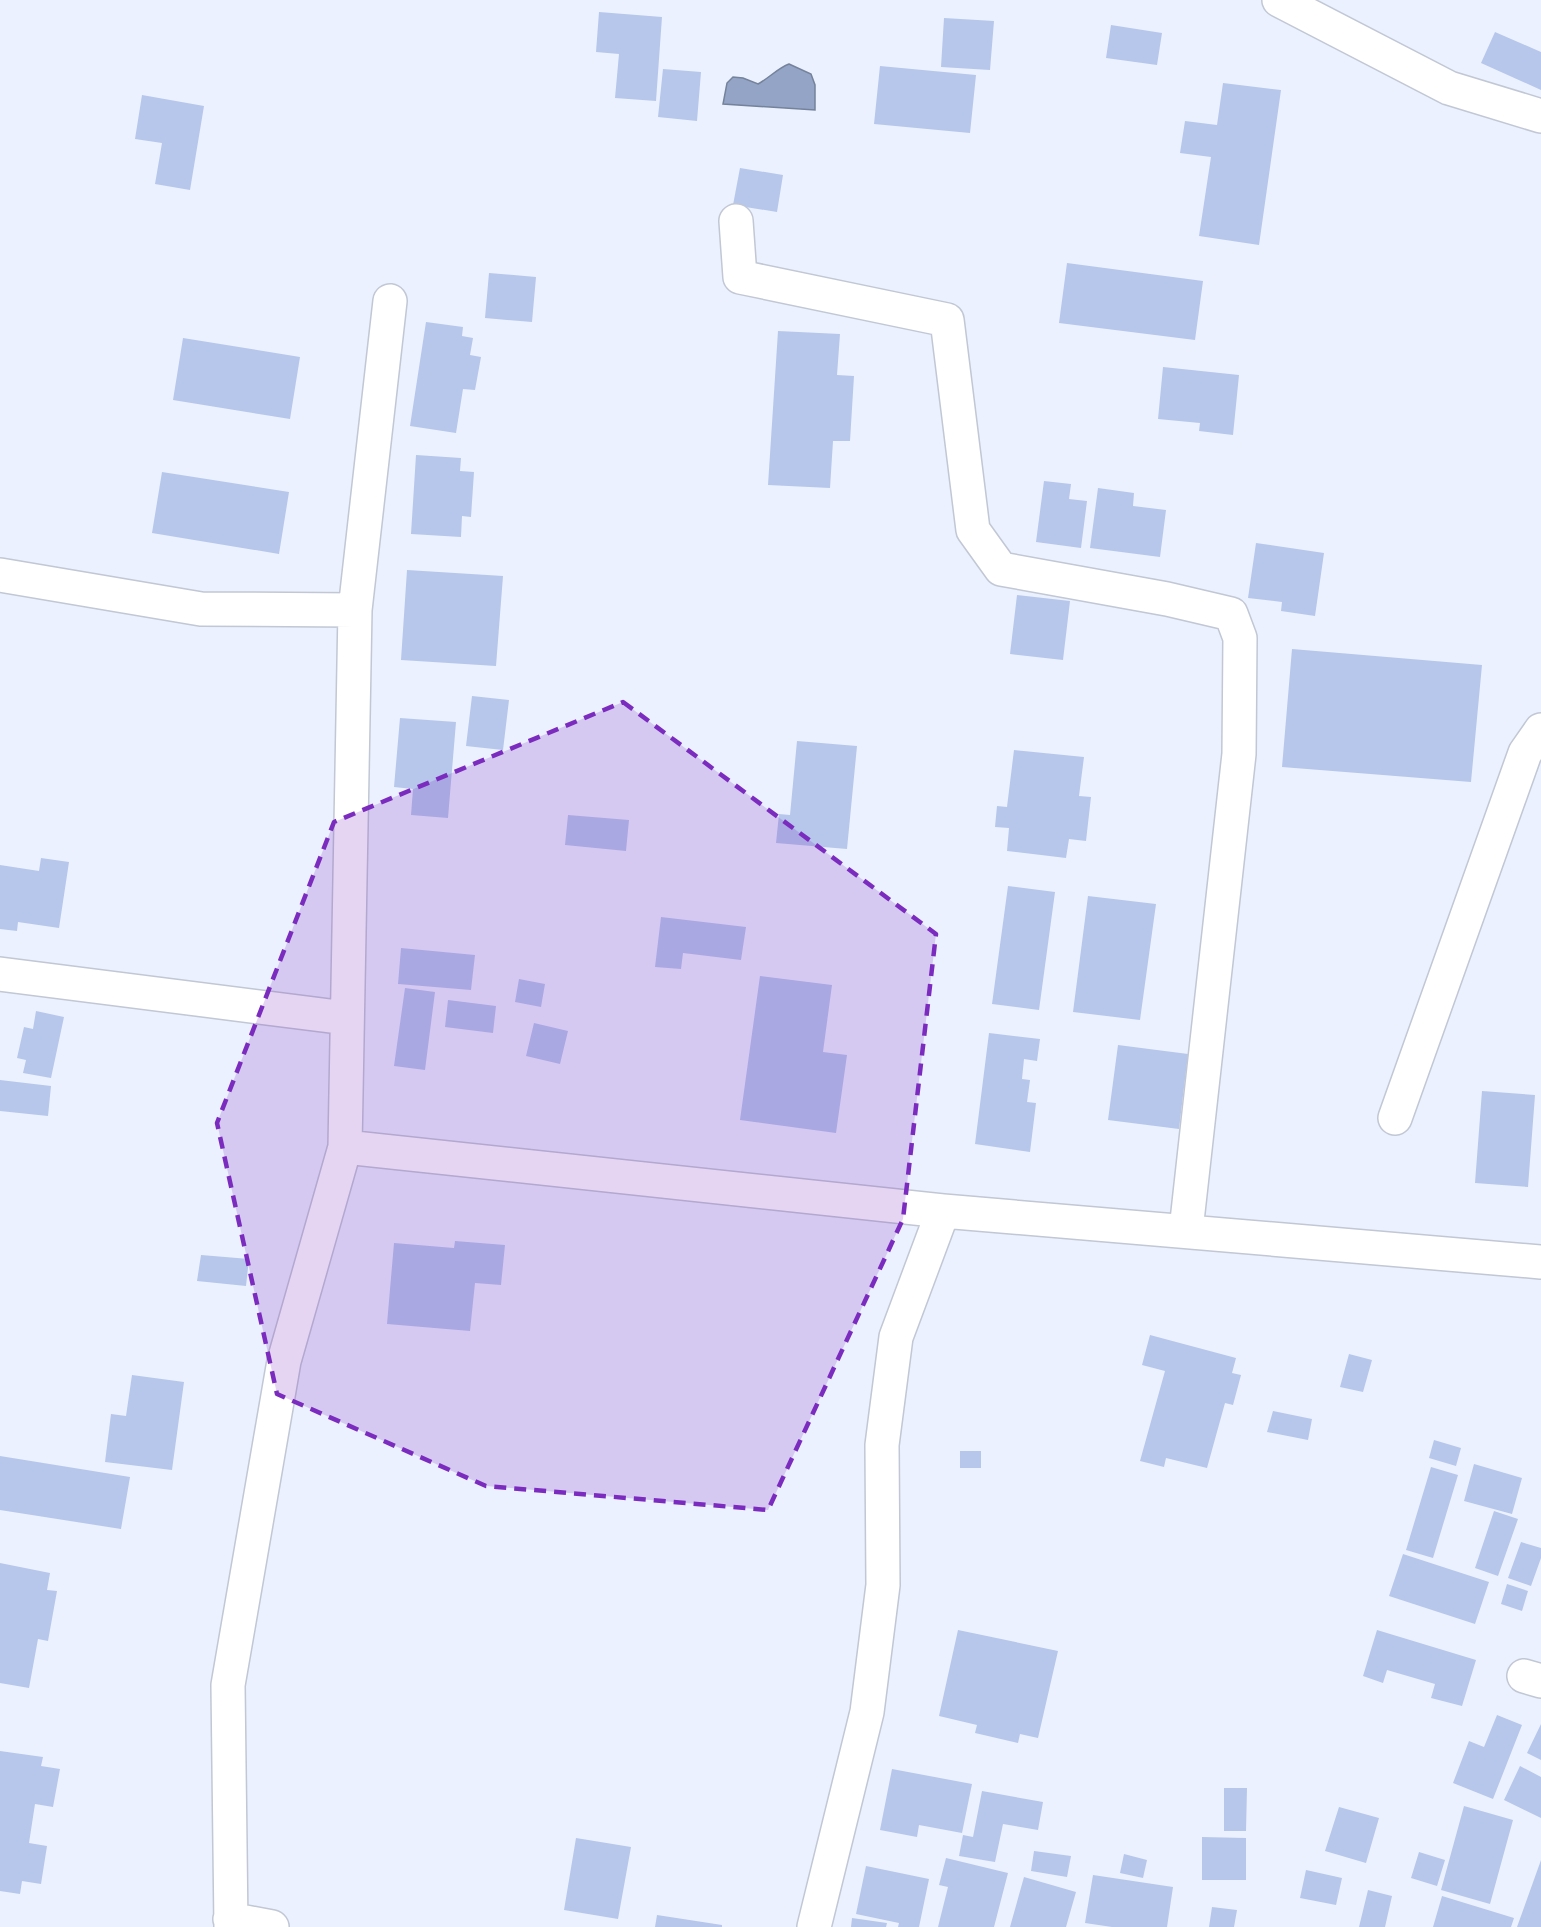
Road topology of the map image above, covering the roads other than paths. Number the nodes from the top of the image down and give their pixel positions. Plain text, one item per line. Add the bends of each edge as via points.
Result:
1 (1279, 0) edge
2 (1541, 116) edge
3 (736, 221) dead end
4 (390, 301) dead end
5 (0, 575) edge
6 (355, 610) junction
7 (1541, 730) edge
8 (0, 974) edge
9 (346, 1018) junction
10 (1395, 1118) dead end
11 (345, 1148) junction
12 (943, 1211) junction
13 (1186, 1230) junction
14 (1541, 1262) edge
15 (230, 1923) edge
16 (272, 1927) edge
17 (814, 1927) edge

1 - 2 street via 1449,88
3 - 13 street via 740,277 947,320 973,530 1001,569 1231,614 1240,638 1239,754
4 - 6 street
5 - 6 street via 201,609
6 - 9 street
7 - 10 street via 1525,753
8 - 9 street
9 - 11 street
11 - 12 street
11 - 15 street via 284,1361 228,1685
12 - 13 street
12 - 17 street via 896,1337 882,1445 883,1586 867,1712
13 - 14 street
15 - 16 street

